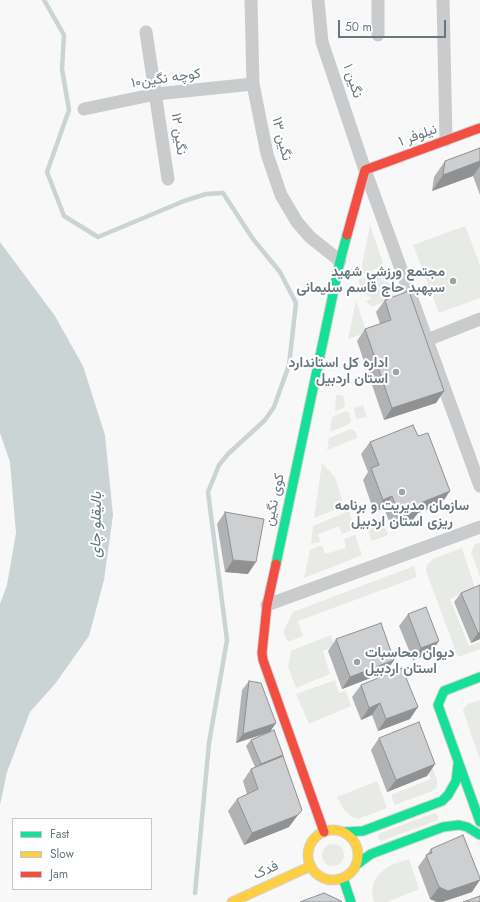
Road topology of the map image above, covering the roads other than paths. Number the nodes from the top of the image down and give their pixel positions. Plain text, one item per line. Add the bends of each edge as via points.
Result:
1 (252, 0) edge
2 (318, 0) edge
3 (378, 0) edge
4 (443, 0) edge
5 (146, 32) dead end
6 (378, 35) dead end
7 (253, 84) junction
8 (156, 94) junction
9 (84, 109) dead end
10 (480, 128) edge
11 (446, 140) junction
12 (365, 170) junction
13 (168, 179) dead end
14 (340, 261) junction
15 (480, 320) edge
16 (427, 340) junction
17 (480, 486) edge
18 (480, 527) edge
19 (267, 605) junction
20 (480, 677) edge
21 (456, 757) junction
22 (434, 804) junction
23 (480, 822) edge
24 (443, 828) junction
25 (324, 832) junction
26 (344, 832) junction
27 (480, 835) edge
28 (356, 865) junction
29 (311, 866) junction
30 (343, 878) junction
31 (232, 902) edge
32 (351, 902) edge

1 - 7 street, نگین ۱۳
2 - 12 street, نگین ۱ via 322,42
3 - 6 street
4 - 11 street
5 - 8 street, نگین ۱۲
7 - 8 street, کوچه نگین۱۰
7 - 14 street, نگین ۱۳ via 267,154 281,195 297,222 310,237
8 - 9 street, کوچه نگین۱۰
8 - 13 street, نگین ۱۲
10 - 11 street, نیلوفر ۱
11 - 12 street, نیلوفر ۱
12 - 14 street, کوی نگین
12 - 16 street, نگین ۱
14 - 19 street, کوی نگین
15 - 16 street
16 - 17 street, نگین ۱
18 - 19 street
19 - 25 street, کوی نگین via 263,660
20 - 21 street via 449,688 439,700 439,710
21 - 22 street via 456,781 448,795
21 - 23 street
22 - 24 street via 442,804 450,812 447,825
22 - 26 street via 362,831
24 - 27 street via 467,827
24 - 28 street via 371,854
25 - 26 street
25 - 29 street via 310,844 308,856
26 - 28 street via 356,844
28 - 30 street
29 - 30 street via 323,878
29 - 31 street, فدک
30 - 32 street

